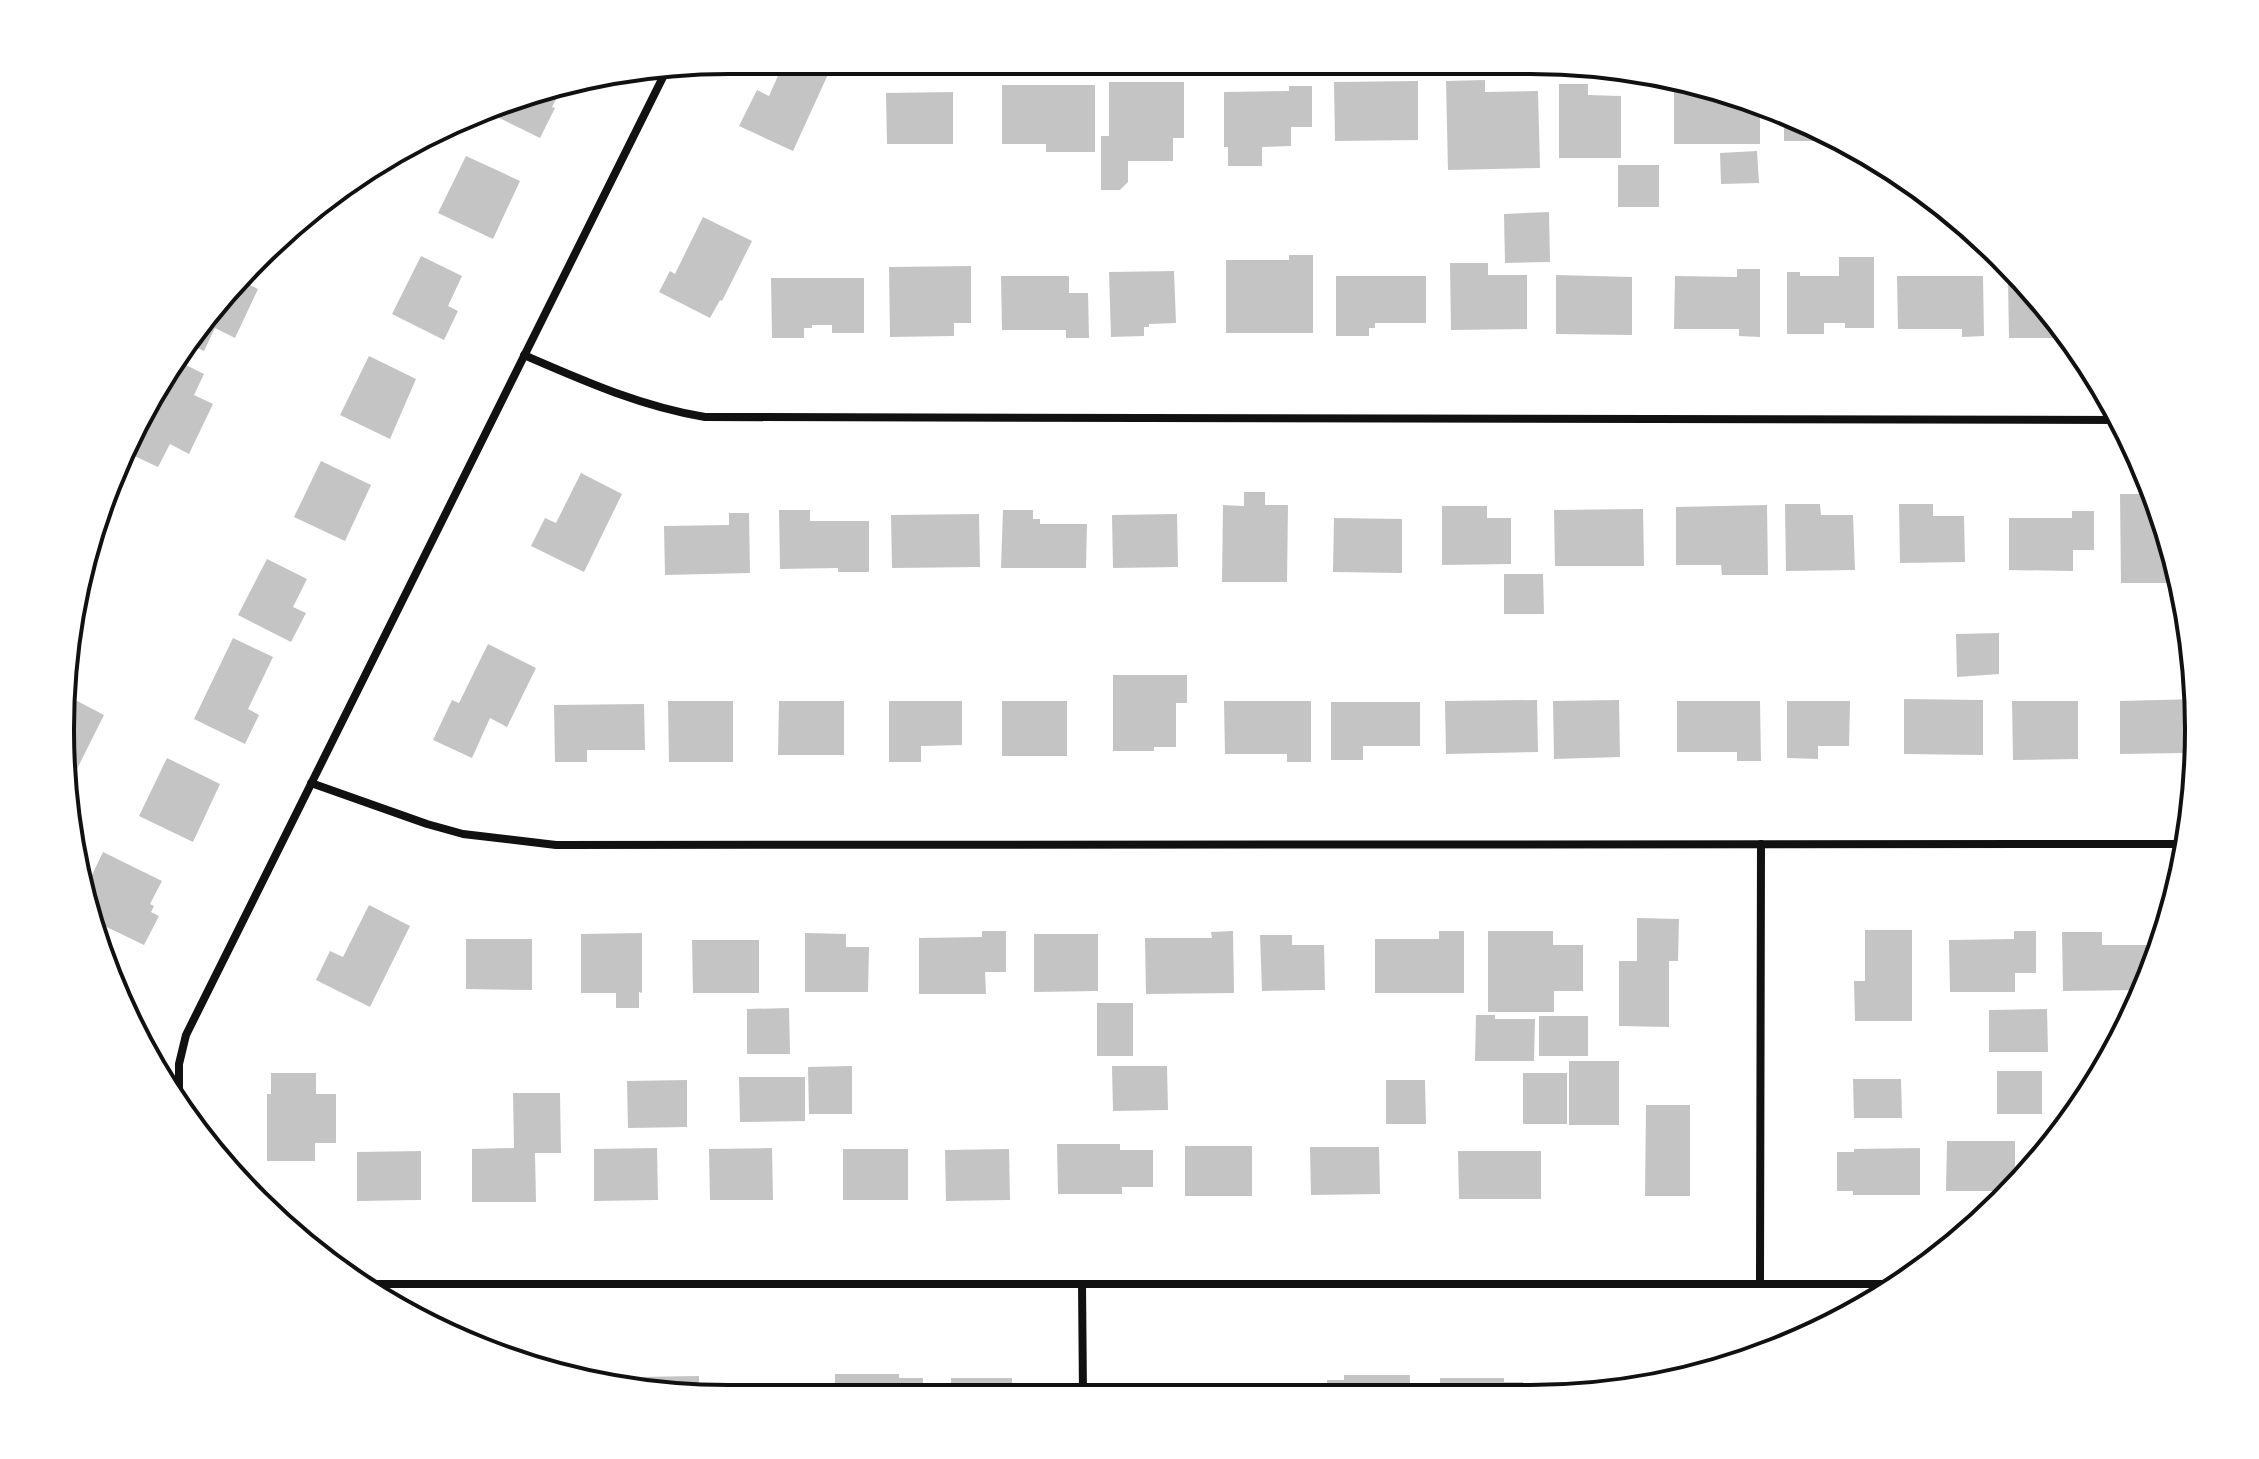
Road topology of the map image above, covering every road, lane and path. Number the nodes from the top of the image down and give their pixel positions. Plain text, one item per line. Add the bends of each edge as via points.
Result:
1 (663, 78) edge
2 (524, 355) junction
3 (2106, 420) edge
4 (311, 783) junction
5 (1761, 844) junction
6 (2174, 844) edge
7 (179, 1086) edge
8 (380, 1284) edge
9 (1082, 1284) junction
10 (1760, 1284) junction
11 (1879, 1284) edge
12 (1083, 1385) edge

1 - 2 street
2 - 3 street via 626,399 717,418
2 - 4 street
4 - 5 street via 463,834 556,845
4 - 7 street via 186,1035
5 - 6 street
5 - 10 street
8 - 9 street
9 - 10 street
9 - 12 street
10 - 11 street

